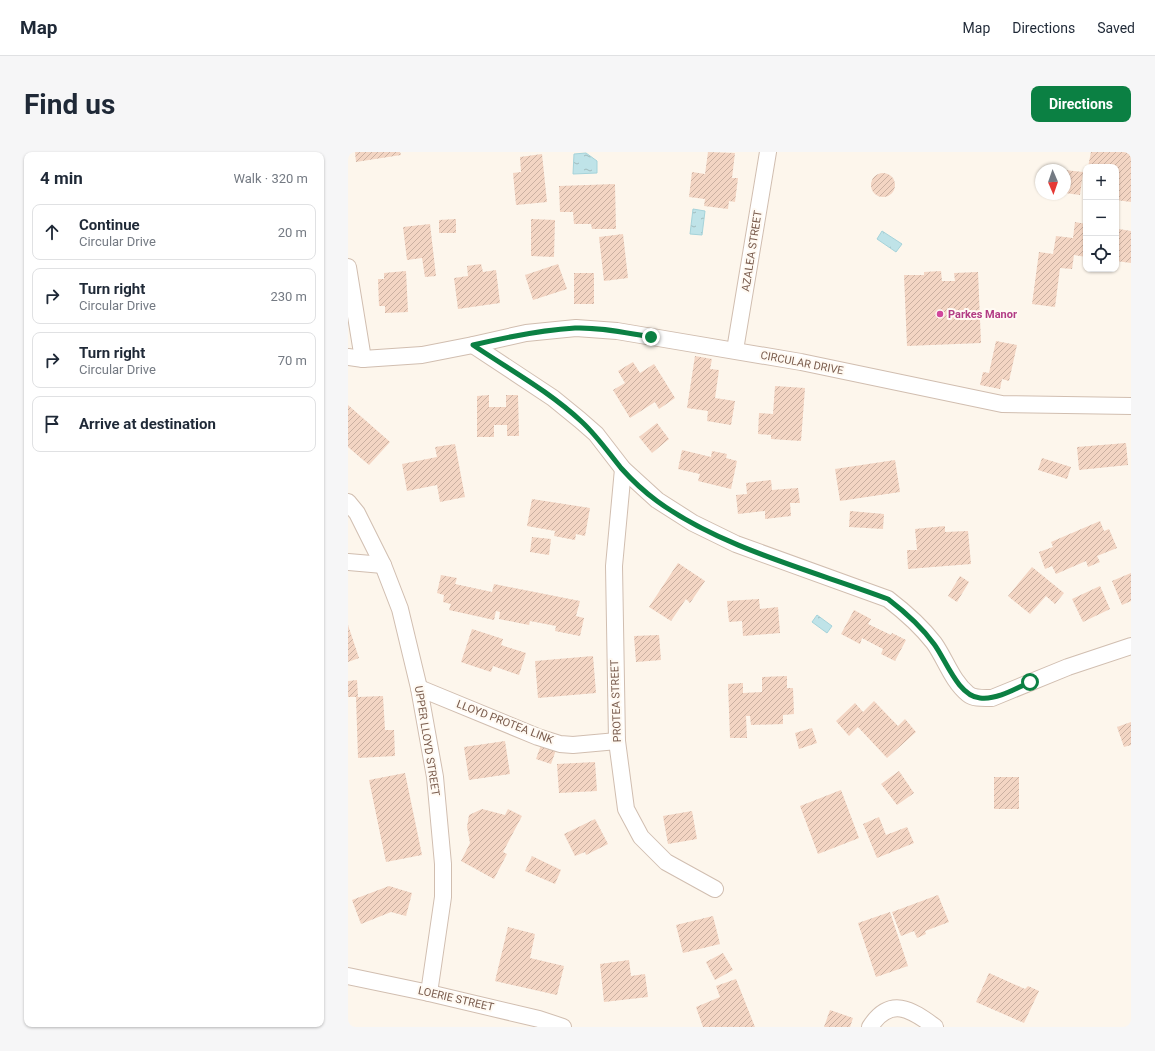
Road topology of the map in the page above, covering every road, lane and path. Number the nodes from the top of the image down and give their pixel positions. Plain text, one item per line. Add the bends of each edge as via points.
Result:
1 (768, 152) edge
2 (348, 267) edge
3 (473, 345) junction
4 (735, 350) junction
5 (355, 358) edge
6 (1131, 406) edge
7 (623, 469) junction
8 (348, 502) edge
9 (348, 562) edge
10 (383, 566) junction
11 (1131, 646) edge
12 (419, 688) junction
13 (617, 742) junction
14 (715, 889) dead end
15 (348, 976) edge
16 (429, 993) junction
17 (562, 1027) edge
18 (870, 1027) edge
19 (934, 1027) edge

1 - 4 street, AZALEA STREET
2 - 5 street
3 - 4 street, CIRCULAR DRIVE via 526,333 576,328 617,331
3 - 5 street, CIRCULAR DRIVE via 422,355
3 - 7 street via 575,415 596,434
4 - 6 street, CIRCULAR DRIVE via 1002,404
7 - 11 street via 657,500 692,523 736,544 888,599 906,613 930,639 958,684 969,695 992,698 1068,667
7 - 13 street, PROTEA STREET via 614,566
8 - 10 street, UPPER LLOYD STREET via 357,513
9 - 10 street
10 - 12 street, UPPER LLOYD STREET via 400,609
12 - 13 street, LLOYD PROTEA LINK via 560,744
12 - 16 street, UPPER LLOYD STREET via 434,777 443,864 443,897
13 - 14 street, PROTEA STREET via 626,809 641,837 666,862
15 - 16 street, LOERIE STREET
16 - 17 street, LOERIE STREET via 539,1019
18 - 19 street via 874,1020 893,1008 904,1009 923,1018

